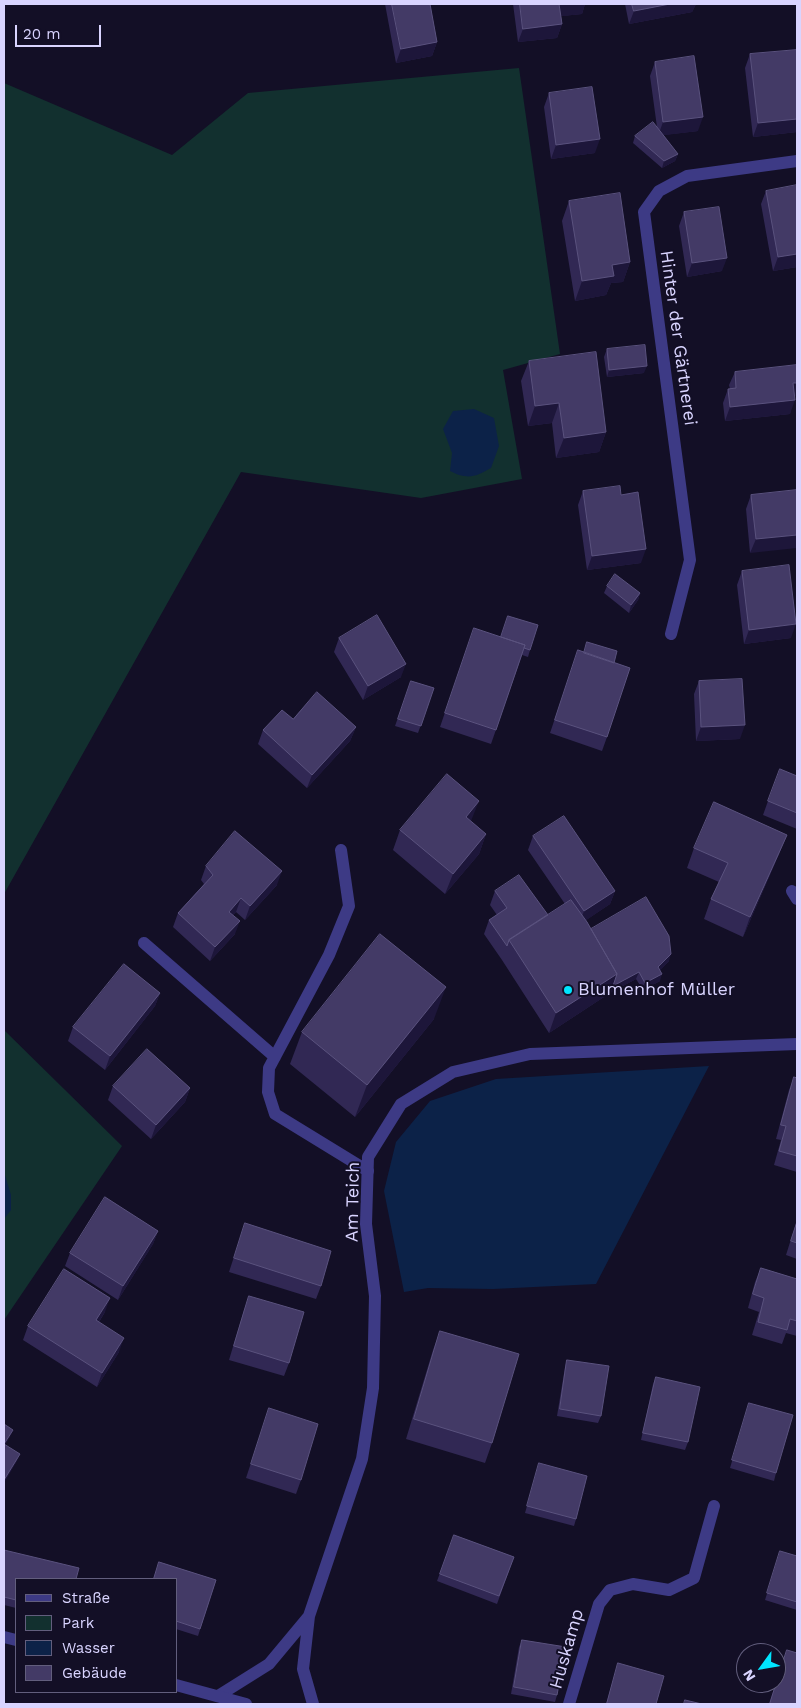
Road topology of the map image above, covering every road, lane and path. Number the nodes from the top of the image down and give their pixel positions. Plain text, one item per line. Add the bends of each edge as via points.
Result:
1 (797, 161) edge
2 (671, 634) dead end
3 (341, 850) dead end
4 (144, 943) dead end
5 (797, 1044) edge
6 (274, 1057) junction
7 (368, 1171) junction
8 (714, 1506) dead end
9 (309, 1616) junction
10 (178, 1686) edge
11 (218, 1696) junction
12 (246, 1704) edge
13 (313, 1704) edge
14 (569, 1704) edge

1 - 2 street, Hinter der Gärtnerei via 687,176 659,191 644,212 690,560
3 - 6 street via 349,906 329,956
4 - 6 street
5 - 7 street, Am Teich via 530,1054 453,1072 401,1104 368,1157
6 - 7 street via 269,1068 268,1092 275,1114
7 - 9 street, Am Teich via 366,1224 375,1296 373,1388 362,1459
8 - 14 street, Huskamp via 694,1578 669,1590 633,1584 610,1590 598,1604
9 - 11 street, Am Teich via 269,1664
9 - 13 street, Am Teich via 303,1669
10 - 11 street
11 - 12 street

